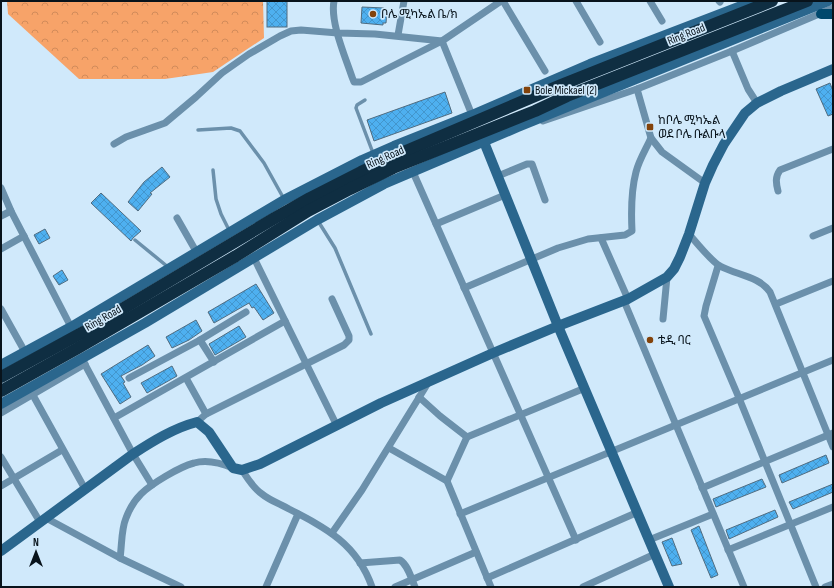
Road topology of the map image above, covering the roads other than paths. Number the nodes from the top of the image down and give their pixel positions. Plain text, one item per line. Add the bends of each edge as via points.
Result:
1 (334, 1) edge
2 (404, 1) edge
3 (502, 1) edge
4 (576, 1) edge
5 (650, 1) edge
6 (754, 1) edge
7 (772, 1) edge
8 (807, 1) edge
9 (828, 1) edge
10 (833, 8) edge
11 (821, 14) junction
12 (833, 14) edge
13 (662, 21) dead end
14 (338, 33) junction
15 (398, 35) junction
16 (442, 40) junction
17 (600, 42) dead end
18 (732, 52) junction
19 (833, 69) edge
20 (545, 71) dead end
21 (637, 88) junction
22 (365, 100) dead end
23 (757, 103) junction
24 (472, 115) junction
25 (518, 127) junction
26 (198, 130) dead end
27 (651, 138) junction
28 (484, 142) junction
29 (114, 144) dead end
30 (833, 149) edge
31 (374, 155) junction
32 (213, 170) dead end
33 (413, 172) junction
34 (498, 176) junction
35 (706, 183) junction
36 (1, 188) edge
37 (778, 191) dead end
38 (505, 195) junction
39 (284, 200) junction
40 (545, 200) dead end
41 (11, 211) junction
42 (1, 216) edge
43 (177, 218) dead end
44 (317, 220) junction
45 (436, 224) junction
46 (833, 228) edge
47 (230, 233) junction
48 (689, 234) junction
49 (24, 236) junction
50 (813, 236) dead end
51 (601, 238) junction
52 (135, 240) dead end
53 (1, 249) edge
54 (197, 253) junction
55 (254, 258) junction
56 (532, 259) junction
57 (718, 266) junction
58 (171, 268) junction
59 (667, 277) junction
60 (833, 281) edge
61 (464, 288) junction
62 (332, 299) dead end
63 (626, 300) junction
64 (776, 304) junction
65 (1, 309) edge
66 (246, 312) dead end
67 (664, 318) dead end
68 (285, 321) junction
69 (558, 326) junction
70 (71, 327) junction
71 (371, 334) dead end
72 (200, 340) junction
73 (26, 352) junction
74 (493, 353) junction
75 (833, 360) edge
76 (84, 361) junction
77 (214, 362) junction
78 (306, 363) junction
79 (1, 365) edge
80 (802, 373) junction
81 (1, 377) edge
82 (129, 378) dead end
83 (186, 378) junction
84 (428, 383) junction
85 (585, 388) junction
86 (1, 391) edge
87 (31, 392) junction
88 (419, 397) junction
89 (739, 398) junction
90 (1, 404) edge
91 (1, 413) edge
92 (206, 414) junction
93 (520, 414) junction
94 (114, 418) junction
95 (197, 422) junction
96 (676, 425) junction
97 (337, 426) junction
98 (831, 434) edge
99 (467, 437) junction
100 (833, 447) edge
101 (389, 448) junction
102 (62, 450) junction
103 (612, 451) junction
104 (133, 454) junction
105 (1, 457) edge
106 (766, 462) junction
107 (238, 469) junction
108 (549, 478) junction
109 (13, 479) junction
110 (447, 481) junction
111 (152, 485) junction
112 (1, 486) edge
113 (702, 488) junction
114 (85, 489) junction
115 (833, 507) edge
116 (638, 512) junction
117 (298, 514) junction
118 (460, 514) junction
119 (713, 514) junction
120 (43, 520) junction
121 (791, 524) junction
122 (332, 533) junction
123 (576, 540) junction
124 (649, 540) junction
125 (728, 550) junction
126 (1, 551) edge
127 (476, 552) junction
128 (655, 554) junction
129 (120, 558) junction
130 (360, 563) junction
131 (487, 578) junction
132 (412, 580) junction
133 (833, 584) edge
134 (369, 586) edge
135 (181, 587) edge
136 (266, 587) edge
137 (395, 587) edge
138 (415, 587) edge
139 (491, 587) edge
140 (583, 587) edge
141 (669, 587) edge
142 (744, 587) edge
143 (816, 587) edge
144 (825, 587) edge

1 - 14 street via 334,20
2 - 15 street
3 - 16 street
3 - 20 street
4 - 17 street
5 - 13 street
6 - 24 street via 590,64
7 - 81 highway, Ring Road via 399,154 310,198 87,330
8 - 86 highway, Ring Road via 393,168 308,211 236,256
9 - 25 street
10 - 11 street
11 - 12 main road
11 - 18 street
14 - 15 street
14 - 16 street via 352,77 357,83
14 - 29 street via 290,31 222,73 165,123
15 - 16 street
16 - 24 street
18 - 21 street
18 - 23 street
19 - 23 street
21 - 25 street via 552,119
21 - 27 street
22 - 31 lane via 356,108
23 - 35 street via 745,113 724,144
24 - 31 street
25 - 28 street
26 - 39 lane via 231,128 240,131 264,162
27 - 35 street via 662,152
27 - 51 street via 633,184 632,231 625,235
28 - 33 street
28 - 34 street
30 - 37 street via 780,170 776,181
31 - 39 street
32 - 47 lane via 216,199
33 - 44 street via 384,184
33 - 45 street
34 - 38 street
34 - 40 street via 532,164
35 - 48 street
36 - 41 street
38 - 45 street
38 - 56 street
39 - 47 street
41 - 42 street
41 - 49 street
43 - 54 street
44 - 55 street
44 - 71 lane via 335,248
45 - 61 street
46 - 50 street
47 - 54 street
48 - 57 street
48 - 59 street via 674,269
49 - 53 street
49 - 70 street
51 - 56 street via 576,242
51 - 63 street
52 - 58 lane
54 - 58 street
55 - 68 street
55 - 76 street
56 - 61 street
56 - 69 street
57 - 64 street via 763,285
57 - 89 street via 704,316
58 - 70 street
59 - 63 street
59 - 67 street
60 - 64 street
61 - 74 street
62 - 78 street via 349,340 344,345
63 - 69 street
63 - 96 street
64 - 80 street
65 - 73 street
66 - 72 street
68 - 77 street
68 - 78 street
69 - 74 street
69 - 85 street
70 - 73 street
72 - 77 street
72 - 82 street
73 - 79 street
74 - 84 street
74 - 93 street
75 - 80 street
76 - 87 street
76 - 94 street
77 - 83 street
78 - 92 street
78 - 97 street
80 - 89 street
80 - 98 street
83 - 92 street
83 - 94 street
84 - 88 street
84 - 97 street
85 - 93 street
85 - 103 street
87 - 90 street
87 - 91 street
87 - 102 street
88 - 99 street
88 - 101 street
89 - 96 street
89 - 106 street
92 - 95 street
93 - 99 street
93 - 108 street
94 - 104 street
95 - 104 street via 154,440
95 - 107 street via 209,432
96 - 103 street
96 - 113 street
97 - 107 street via 260,464
98 - 100 street
98 - 106 street
99 - 110 street
101 - 110 street
101 - 122 street
102 - 109 street
102 - 114 street
103 - 108 street
103 - 116 street
104 - 111 street
104 - 114 street
105 - 109 street
106 - 113 street
106 - 121 street
107 - 111 street via 220,463 194,463
107 - 117 street via 263,496
108 - 118 street
108 - 123 street
109 - 112 street
109 - 120 street
110 - 118 street
111 - 129 street via 140,494 125,519
113 - 119 street
114 - 120 street
115 - 121 street
116 - 123 street
116 - 124 street
117 - 122 street
117 - 136 street
118 - 127 street
119 - 124 street
119 - 125 street
120 - 126 street
120 - 129 street
121 - 125 street
121 - 143 street
122 - 130 street via 351,550
123 - 131 street
124 - 128 street
125 - 142 street
127 - 131 street
127 - 132 street
128 - 140 street
128 - 141 street
129 - 135 street
130 - 132 street via 400,560 406,566
130 - 134 street
131 - 139 street
132 - 137 street
132 - 138 street
133 - 144 street

